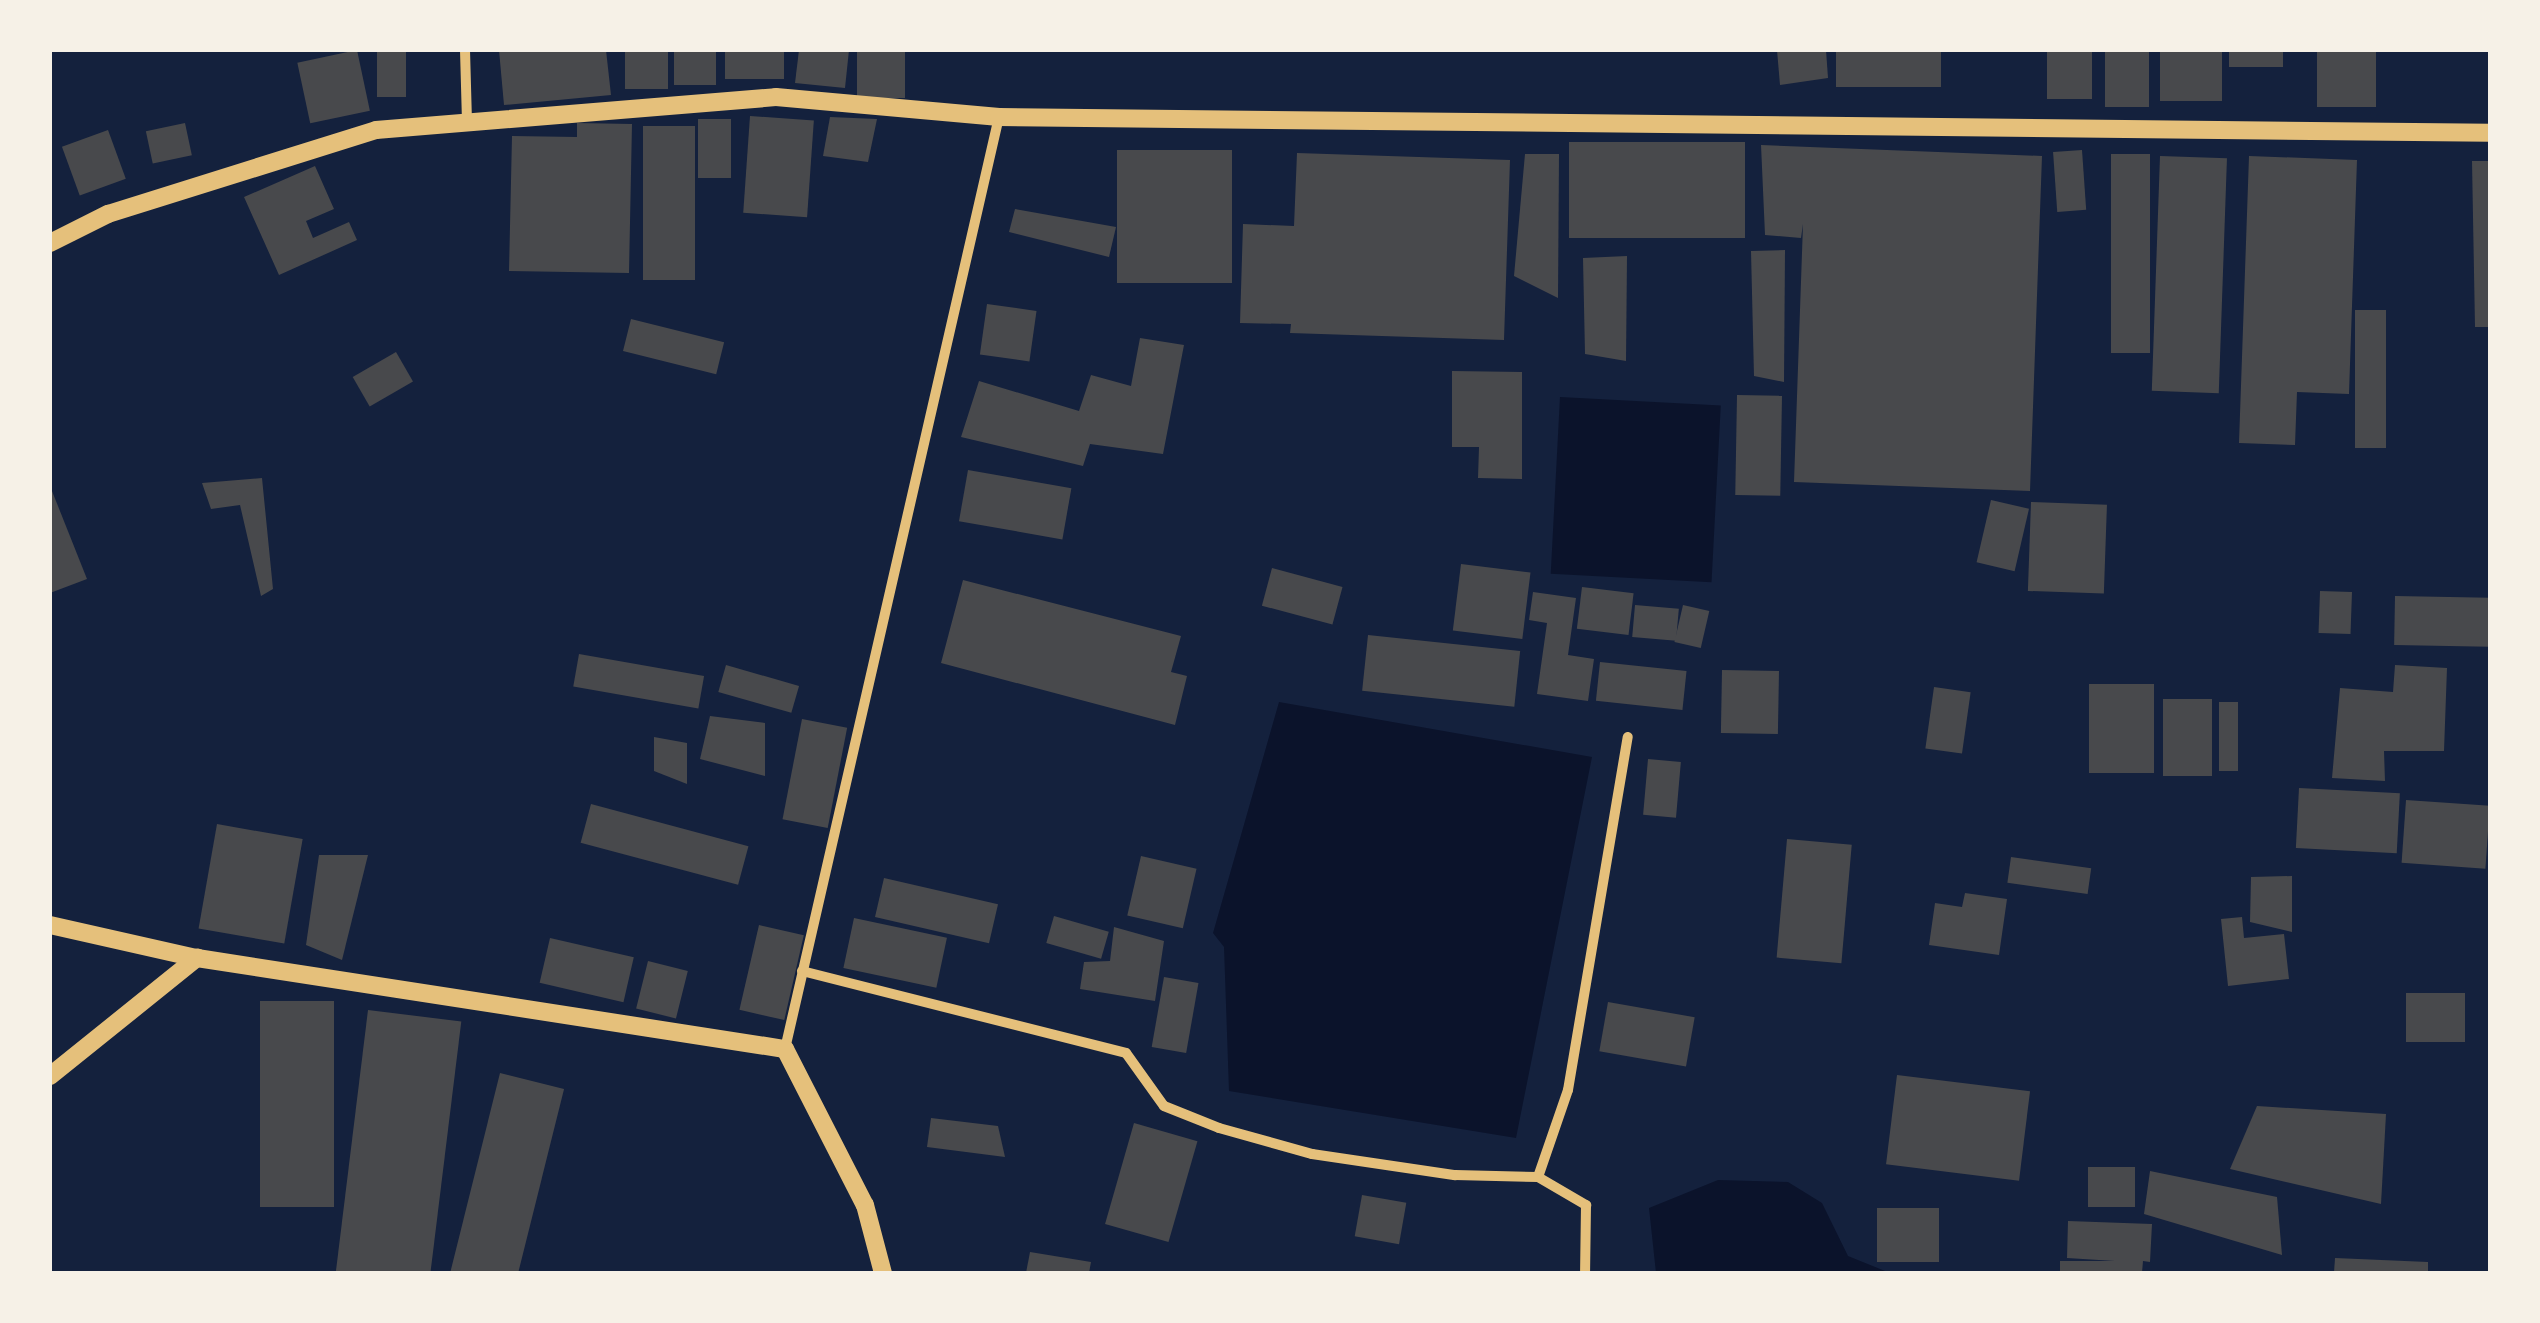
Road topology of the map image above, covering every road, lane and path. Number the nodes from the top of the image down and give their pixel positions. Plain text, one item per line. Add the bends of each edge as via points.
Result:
1 (465, 50) edge
2 (999, 116) junction
3 (468, 122) junction
4 (2490, 133) edge
5 (50, 243) edge
6 (1628, 737) dead end
7 (50, 926) edge
8 (197, 958) junction
9 (802, 971) junction
10 (785, 1049) junction
11 (50, 1076) edge
12 (1538, 1178) junction
13 (883, 1273) edge
14 (1586, 1273) edge

1 - 3 street
2 - 3 street via 776,97
2 - 4 street
2 - 9 street
3 - 5 street via 376,130 108,214
6 - 12 street via 1568,1090
7 - 8 street
8 - 10 street
8 - 11 street
9 - 10 street
9 - 12 street via 1126,1053 1164,1106 1256,1139 1455,1176
10 - 13 street via 865,1205
12 - 14 street via 1586,1204

